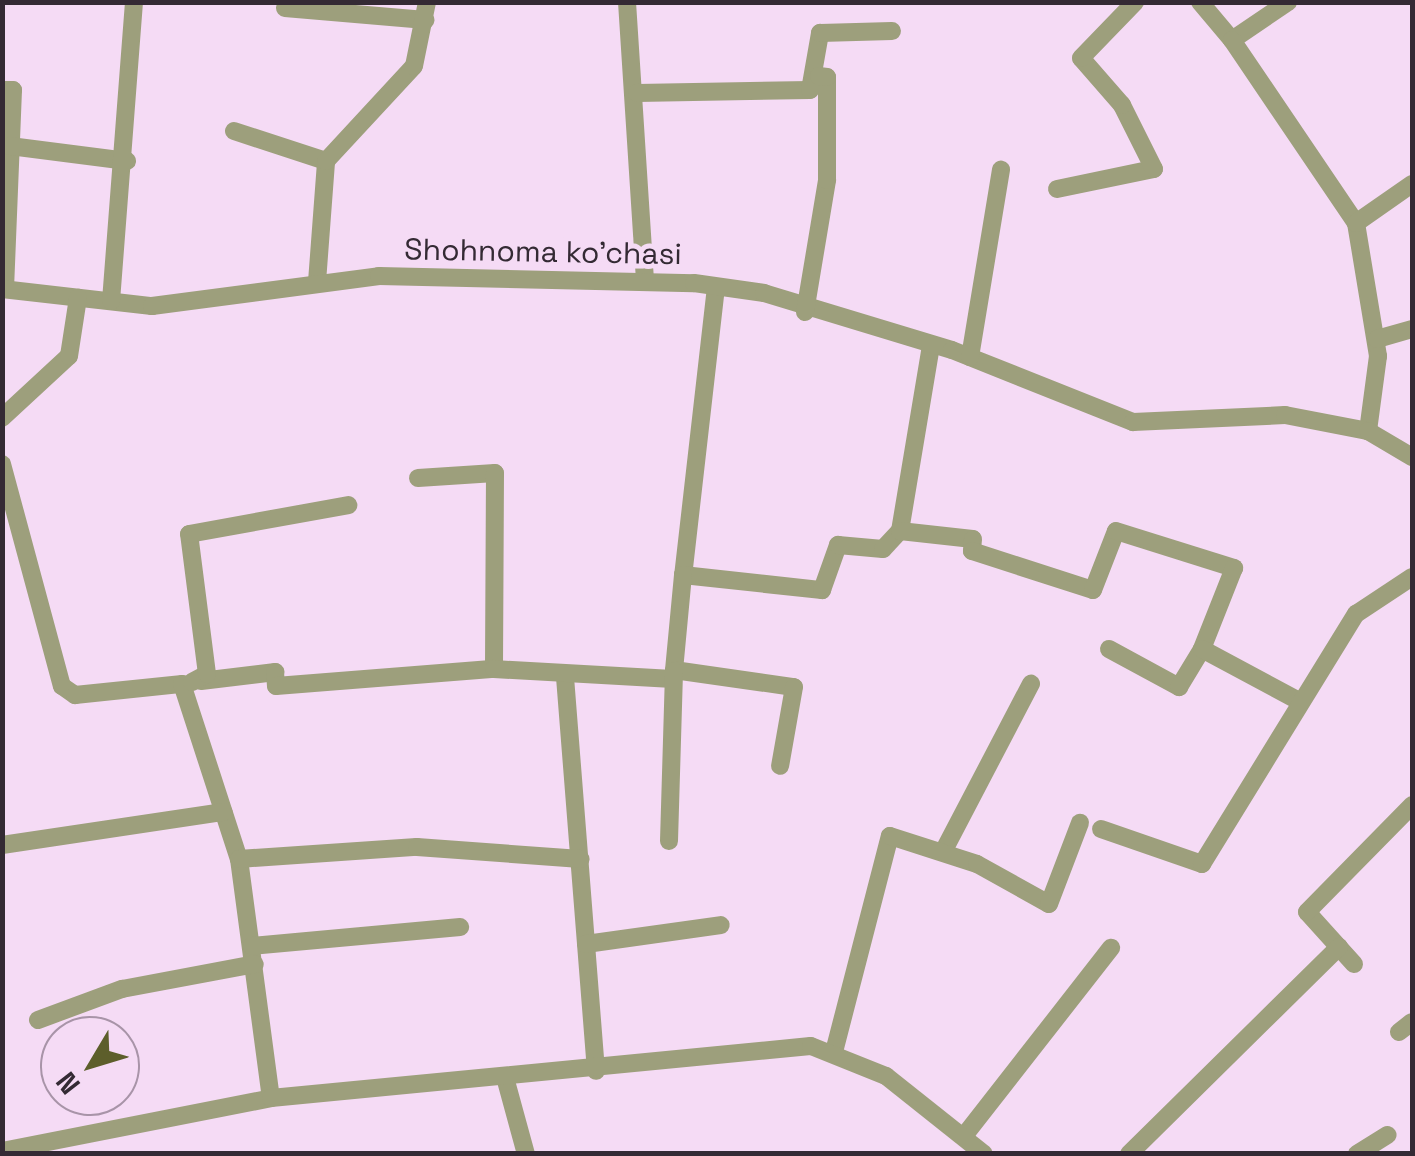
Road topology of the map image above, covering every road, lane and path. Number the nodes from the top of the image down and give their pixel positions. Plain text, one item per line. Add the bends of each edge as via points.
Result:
1 (134, 2) edge
2 (628, 2) edge
3 (1135, 2) edge
4 (1200, 2) edge
5 (1288, 2) edge
6 (285, 8) dead end
7 (426, 11) edge
8 (892, 31) dead end
9 (1232, 40) junction
10 (818, 76) junction
11 (2, 90) edge
12 (637, 93) junction
13 (234, 130) dead end
14 (10, 146) junction
15 (127, 161) junction
16 (326, 161) junction
17 (1001, 170) dead end
18 (1412, 184) edge
19 (1057, 188) dead end
20 (1356, 222) junction
21 (645, 278) junction
22 (316, 282) junction
23 (716, 288) junction
24 (4, 289) edge
25 (78, 298) junction
26 (111, 300) junction
27 (805, 312) junction
28 (1412, 329) edge
29 (1376, 339) junction
30 (930, 345) junction
31 (970, 357) junction
32 (2, 418) edge
33 (1368, 431) junction
34 (1412, 458) edge
35 (2, 464) edge
36 (418, 478) dead end
37 (348, 505) dead end
38 (900, 531) junction
39 (683, 576) junction
40 (1412, 577) edge
41 (1109, 649) dead end
42 (1202, 649) junction
43 (494, 669) junction
44 (674, 675) junction
45 (565, 678) junction
46 (192, 682) junction
47 (1031, 684) dead end
48 (1299, 701) junction
49 (780, 766) dead end
50 (1412, 805) edge
51 (224, 812) junction
52 (1080, 823) dead end
53 (1101, 829) dead end
54 (669, 841) dead end
55 (2, 846) edge
56 (942, 852) junction
57 (240, 859) junction
58 (581, 859) junction
59 (721, 925) dead end
60 (460, 927) dead end
61 (586, 944) junction
62 (1338, 947) junction
63 (1111, 948) dead end
64 (253, 955) junction
65 (1354, 964) dead end
66 (38, 1020) dead end
67 (835, 1048) junction
68 (596, 1071) junction
69 (506, 1081) junction
70 (270, 1098) junction
71 (1388, 1135) dead end
72 (964, 1136) junction
73 (2, 1151) edge
74 (526, 1154) edge
75 (984, 1154) edge
76 (1129, 1154) edge
77 (1358, 1154) edge

1 - 15 street
2 - 12 street
3 - 19 street via 1081,58 1122,106 1154,170
4 - 9 street
5 - 9 street
6 - 7 street
7 - 16 street via 414,66
8 - 10 street via 820,33
9 - 20 street
10 - 12 street via 810,90
10 - 27 street via 828,77 826,180
11 - 14 street via 12,90
12 - 21 street
13 - 16 street
14 - 15 street
14 - 24 street
15 - 26 street
16 - 22 street
17 - 31 street
18 - 20 street
20 - 29 street
21 - 22 street, Shohnoma ko'chasi
21 - 23 street, Shohnoma ko'chasi
22 - 26 street, Shohnoma ko'chasi via 226,302
23 - 27 street, Shohnoma ko'chasi via 764,293
23 - 39 street
24 - 25 street, Shohnoma ko'chasi
25 - 26 street, Shohnoma ko'chasi
25 - 32 street via 70,356
27 - 30 street, Shohnoma ko'chasi
28 - 29 street
29 - 33 street
30 - 31 street, Shohnoma ko'chasi
30 - 38 street
31 - 33 street, Shohnoma ko'chasi via 1134,422 1285,416
33 - 34 street, Shohnoma ko'chasi
35 - 46 street via 62,686 75,695
36 - 43 street via 495,473
37 - 46 street via 188,534
38 - 39 street via 882,548 838,545 822,590
38 - 42 street via 973,539 972,551 1093,590 1116,531 1234,568
39 - 44 street
40 - 48 street via 1364,605
41 - 42 street via 1179,687
42 - 48 street
43 - 45 street
43 - 46 street via 276,686 274,672
44 - 45 street
44 - 49 street via 794,687
44 - 54 street
45 - 58 street
46 - 51 street
47 - 56 street
48 - 53 street via 1202,864 1149,853
50 - 62 street via 1307,912
51 - 55 street
51 - 57 street
52 - 56 street via 1049,904
56 - 67 street via 890,836
57 - 58 street via 417,846
57 - 64 street
58 - 61 street
59 - 61 street
60 - 64 street
61 - 68 street
62 - 65 street
62 - 76 street
63 - 72 street
64 - 66 street via 122,988
64 - 70 street
67 - 68 street
67 - 72 street
68 - 69 street
69 - 70 street
69 - 74 street
70 - 73 street
71 - 77 street
72 - 75 street

